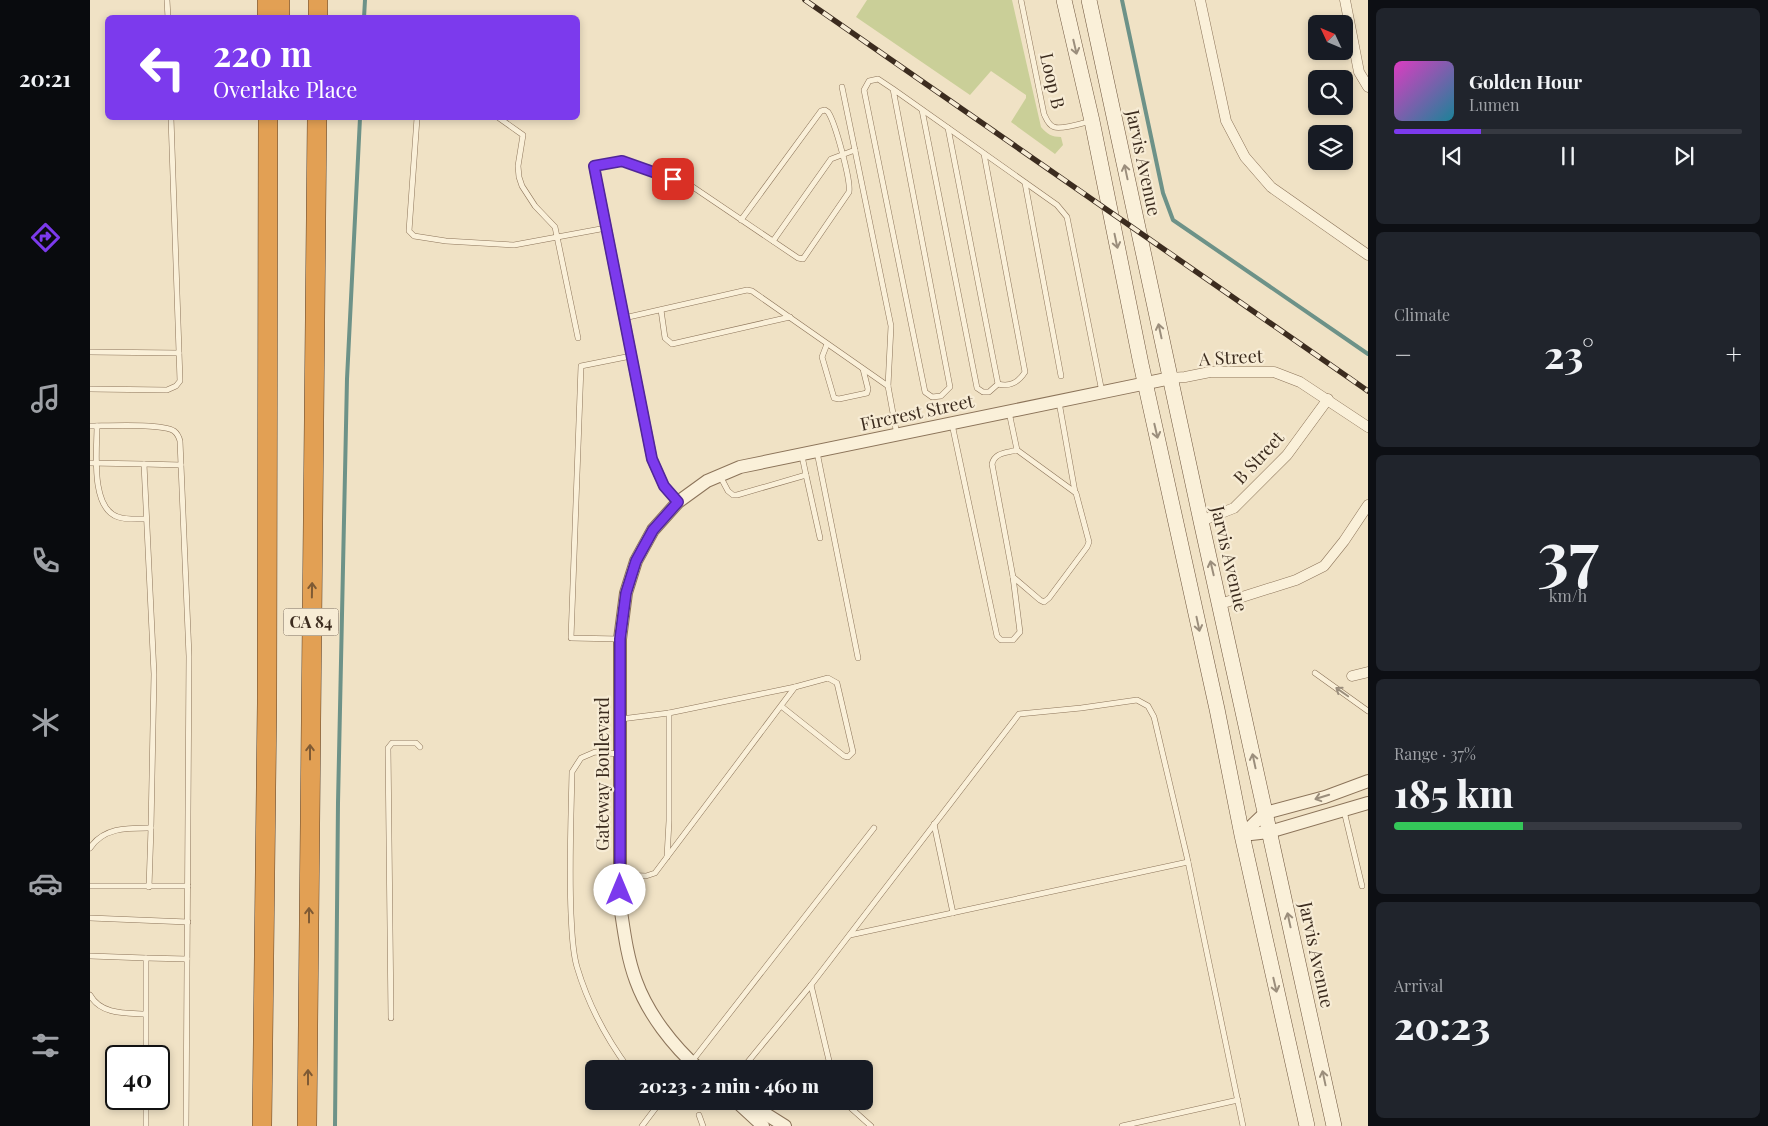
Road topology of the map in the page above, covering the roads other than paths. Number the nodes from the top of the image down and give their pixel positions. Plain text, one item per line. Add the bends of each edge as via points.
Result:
1 (167, 0) edge
2 (266, 0) edge
3 (280, 0) edge
4 (318, 0) edge
5 (1021, 0) edge
6 (1064, 0) edge
7 (1089, 0) edge
8 (1200, 0) edge
9 (1345, 0) edge
10 (168, 15) edge
11 (267, 15) edge
12 (280, 15) edge
13 (318, 15) edge
14 (842, 87) dead end
15 (1368, 87) edge
16 (893, 89) junction
17 (921, 110) junction
18 (171, 120) edge
19 (268, 120) edge
20 (280, 120) edge
21 (317, 120) edge
22 (417, 120) edge
23 (502, 120) edge
24 (1092, 121) junction
25 (948, 128) junction
26 (854, 150) junction
27 (984, 153) junction
28 (842, 154) junction
29 (594, 166) joint
30 (1025, 183) junction
31 (741, 220) junction
32 (606, 228) junction
33 (558, 238) junction
34 (772, 241) junction
35 (1368, 255) edge
36 (661, 310) junction
37 (790, 317) junction
38 (624, 319) junction
39 (578, 338) dead end
40 (827, 344) junction
41 (90, 352) edge
42 (179, 353) junction
43 (632, 356) junction
44 (863, 369) junction
45 (1061, 376) dead end
46 (1171, 378) junction
47 (998, 384) junction
48 (1146, 384) junction
49 (888, 386) junction
50 (90, 389) edge
51 (1102, 393) junction
52 (1328, 399) junction
53 (1058, 402) junction
54 (1009, 412) junction
55 (952, 424) junction
56 (90, 426) edge
57 (97, 426) junction
58 (1368, 427) edge
59 (897, 435) junction
60 (1017, 450) junction
61 (817, 452) junction
62 (802, 455) junction
63 (90, 463) edge
64 (97, 464) junction
65 (144, 464) junction
66 (181, 465) junction
67 (806, 475) junction
68 (720, 476) junction
69 (1076, 493) junction
70 (678, 502) junction
71 (1368, 505) edge
72 (146, 519) junction
73 (1201, 521) junction
74 (820, 538) dead end
75 (1013, 577) junction
76 (1220, 604) junction
77 (620, 639) junction
78 (858, 658) dead end
79 (1368, 672) edge
80 (1315, 673) dead end
81 (1352, 676) dead end
82 (795, 687) junction
83 (781, 706) junction
84 (1368, 711) edge
85 (669, 713) junction
86 (621, 719) junction
87 (420, 747) dead end
88 (621, 754) junction
89 (1368, 781) edge
90 (1368, 803) edge
91 (1344, 810) junction
92 (1265, 813) junction
93 (934, 824) junction
94 (151, 828) junction
95 (874, 828) dead end
96 (1269, 832) junction
97 (1242, 835) junction
98 (90, 848) edge
99 (667, 858) junction
100 (1188, 862) junction
101 (620, 875) junction
102 (90, 886) edge
103 (188, 886) junction
104 (1362, 886) dead end
105 (149, 887) junction
106 (953, 913) junction
107 (90, 918) edge
108 (188, 922) junction
109 (849, 936) junction
110 (90, 956) edge
111 (146, 958) junction
112 (187, 959) junction
113 (812, 984) junction
114 (90, 995) edge
115 (145, 1014) junction
116 (390, 1018) dead end
117 (146, 1045) edge
118 (622, 1060) edge
119 (687, 1060) edge
120 (697, 1060) edge
121 (749, 1060) edge
122 (830, 1060) edge
123 (1238, 1100) junction
124 (146, 1110) edge
125 (653, 1110) edge
126 (746, 1110) edge
127 (759, 1110) edge
128 (853, 1110) edge
129 (699, 1115) dead end
130 (146, 1126) edge
131 (186, 1126) edge
132 (262, 1126) edge
133 (273, 1126) edge
134 (307, 1126) edge
135 (642, 1126) edge
136 (703, 1126) edge
137 (763, 1126) edge
138 (785, 1126) edge
139 (871, 1126) edge
140 (1122, 1126) edge
141 (1244, 1126) edge
142 (1307, 1126) edge
143 (1334, 1126) edge

1 - 10 lane
2 - 11 highway
3 - 12 highway
4 - 13 highway
5 - 24 lane, Loop B via 1048,123 1061,127
6 -> 24 main road
46 -> 7 main road, Jarvis Avenue
8 - 35 street via 1226,121 1244,157 1271,187
9 - 15 street via 1359,72
14 - 26 lane
16 - 16 lane via 878,79 869,81 864,90 925,392 932,397 940,396 950,387
16 - 17 lane
17 - 25 lane
17 - 47 lane via 977,388 989,392
18 - 42 lane
19 - 132 highway, CA 84
20 - 133 highway, CA 84
134 -> 21 highway, CA 84
22 - 33 lane via 411,234 446,241 514,245
23 - 33 lane via 523,135 518,166 522,186 534,206 555,227
24 -> 48 main road
25 - 27 lane
25 - 47 lane
26 - 28 lane
26 - 49 lane via 891,326
27 - 30 lane
27 - 47 lane via 1025,372 1019,381 1006,386
28 - 31 lane via 830,114 822,110
28 - 34 lane via 831,159
28 - 34 lane via 849,192 803,259
29 - 31 lane via 622,161 690,185
29 - 32 street
30 - 45 lane
30 - 51 lane via 1067,216
31 - 34 lane
32 - 33 lane
32 - 38 street
33 - 39 lane
36 - 37 lane via 747,290 756,292
36 - 37 lane via 665,338 672,344
36 - 38 lane
37 - 40 lane
38 - 43 street
40 - 44 lane
40 - 44 lane via 822,357 834,398 867,393
41 - 42 lane
42 - 50 lane via 180,381 167,390
43 - 70 street via 652,459 664,486
43 - 77 lane via 581,366 571,638
44 - 49 lane
46 - 48 street, Fircrest Street
46 - 52 street, A Street via 1210,372 1274,372 1300,382
46 - 73 main road, Jarvis Avenue
48 - 51 street, Fircrest Street
48 -> 97 main road
49 - 59 lane
51 - 53 street, Fircrest Street
52 - 58 street, A Street
52 - 73 street, B Street via 1288,455 1234,508
53 - 54 street, Fircrest Street
53 - 69 lane
54 - 55 street, Fircrest Street
54 - 60 lane
55 - 59 street, Fircrest Street
55 - 75 lane via 997,636 1001,640 1013,640 1020,632
56 - 57 lane
57 - 64 lane
57 - 66 lane via 169,429 178,435 180,441
59 - 61 street, Fircrest Street
60 - 69 lane
60 - 75 lane via 999,454 992,464
61 - 62 street, Fircrest Street
61 - 78 lane
62 - 67 lane
62 - 68 street, Fircrest Street via 740,467
63 - 64 lane
64 - 65 lane
64 - 72 lane via 99,492 109,512 125,519
65 - 66 lane
65 - 72 lane
66 - 103 lane via 189,656
67 - 68 lane via 733,495
67 - 74 lane
68 - 70 street, Fircrest Street via 707,481
69 - 75 lane via 1088,544 1054,591 1042,602
70 - 77 street, Gateway Boulevard via 653,530 636,561 626,593
71 - 76 street via 1324,566 1296,580
72 - 94 lane via 154,674
76 -> 73 main road, Jarvis Avenue
92 -> 76 main road, Jarvis Avenue
77 - 86 street, Gateway Boulevard
79 - 81 street
84 -> 80 lane
82 - 83 lane
82 - 83 lane via 828,678 837,683 852,755 844,756
82 - 85 lane
83 - 99 lane
85 - 86 lane
85 - 99 lane
86 - 88 street, Gateway Boulevard
87 - 116 lane via 416,743 392,743 388,748
88 - 101 street, Gateway Boulevard
88 - 118 lane via 595,752 581,758 572,772 570,887 572,939 577,966 601,1026
89 -> 92 street via 1325,797
90 - 91 street
91 - 96 street
91 - 104 lane
92 - 96 main road, Jarvis Avenue
92 - 97 street
93 - 100 lane via 1019,714 1137,700 1148,706 1154,717
93 - 106 lane
93 - 109 lane
94 - 98 lane via 112,830
94 - 105 lane
95 - 120 lane
96 - 97 street
143 -> 96 main road, Jarvis Avenue
97 -> 142 main road
99 - 101 lane via 655,873
100 - 106 lane
100 - 123 lane
101 - 119 street, Gateway Boulevard via 626,947 636,983 655,1020
102 - 105 lane
103 - 105 lane
103 - 108 lane
106 - 109 lane
107 - 108 lane
108 - 112 lane
109 - 113 lane
110 - 111 lane
111 - 112 lane
111 - 115 lane
112 - 131 lane
113 - 121 lane
113 - 122 lane
114 - 115 lane via 102,1007 113,1012
115 - 117 lane
123 - 140 lane
123 - 141 lane
124 - 130 lane
125 - 135 lane
126 - 137 street
127 - 138 street
128 - 139 lane
129 - 136 lane

